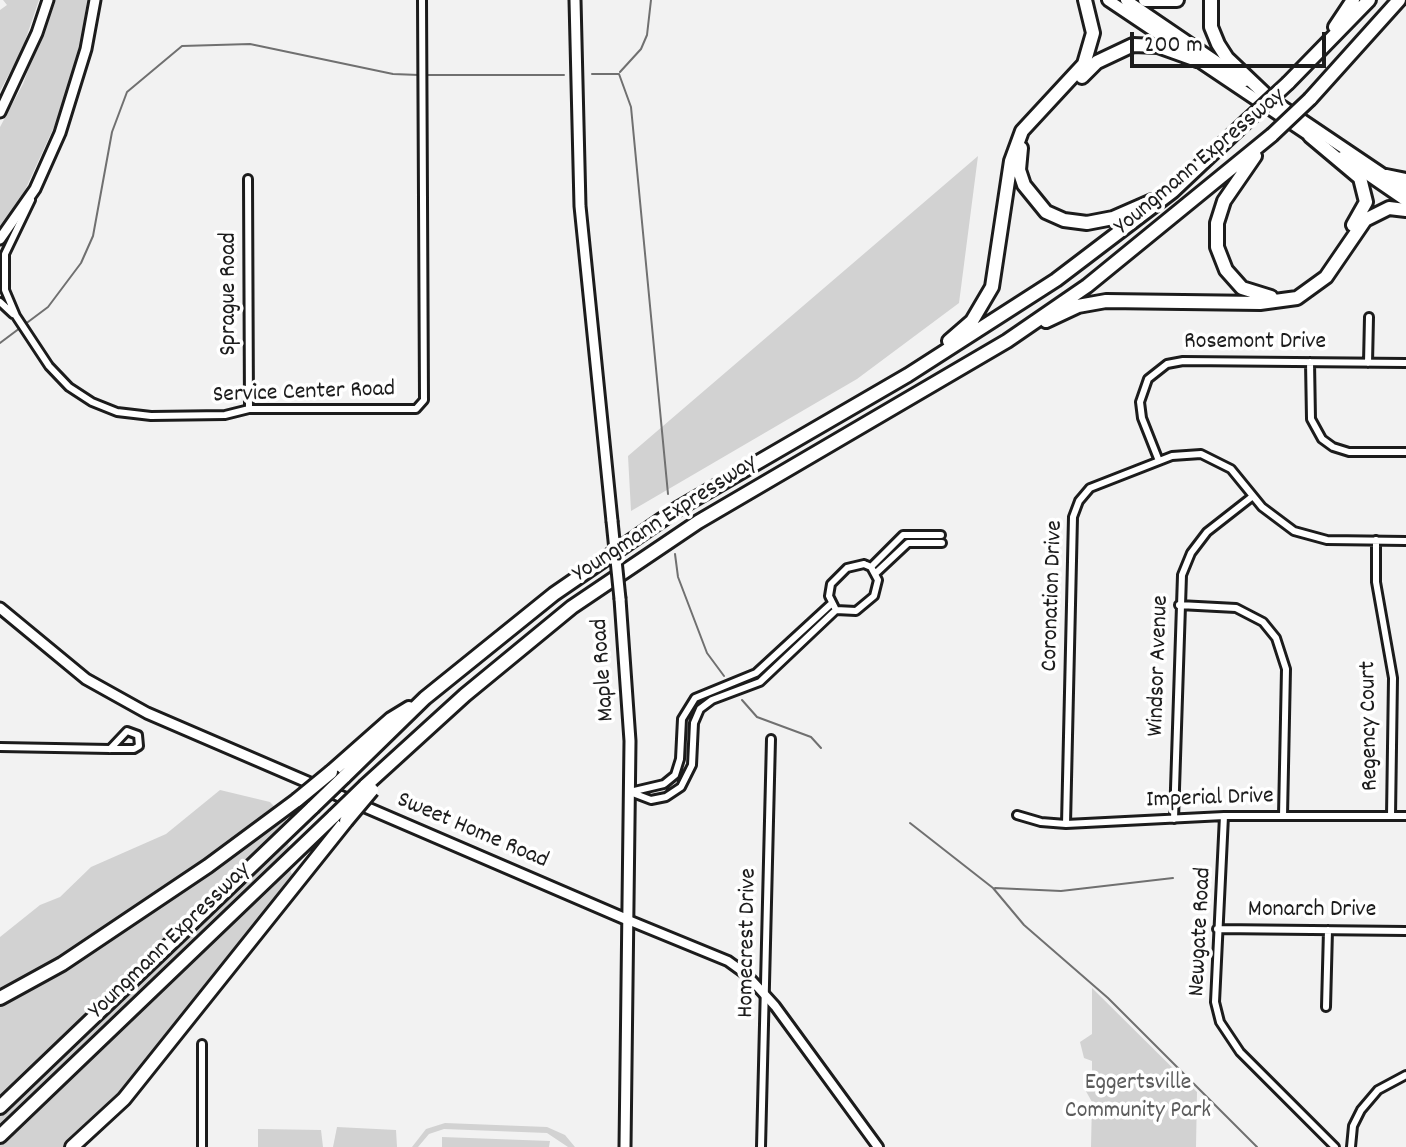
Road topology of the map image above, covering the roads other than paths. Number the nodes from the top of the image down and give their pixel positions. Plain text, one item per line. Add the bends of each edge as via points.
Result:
1 (48, 0) edge
2 (95, 0) edge
3 (422, 0) edge
4 (575, 0) edge
5 (1085, 0) edge
6 (1108, 0) edge
7 (1126, 0) edge
8 (1145, 0) edge
9 (1177, 0) edge
10 (1211, 0) edge
11 (1353, 0) edge
12 (1369, 0) edge
13 (1399, 0) edge
14 (1406, 5) edge
15 (1364, 41) junction
16 (1322, 51) junction
17 (1197, 60) junction
18 (1268, 97) junction
19 (0, 112) edge
20 (1272, 135) junction
21 (1310, 136) junction
22 (1386, 176) junction
23 (248, 179) dead end
24 (1406, 180) edge
25 (35, 189) junction
26 (1406, 190) edge
27 (1173, 191) junction
28 (1406, 201) edge
29 (1406, 210) edge
30 (0, 239) edge
31 (0, 302) edge
32 (16, 316) junction
33 (1369, 317) dead end
34 (1007, 341) junction
35 (1310, 362) junction
36 (1368, 363) junction
37 (1406, 363) edge
38 (908, 375) junction
39 (249, 409) junction
40 (1406, 452) edge
41 (1159, 461) junction
42 (1253, 496) junction
43 (942, 539) dead end
44 (1376, 540) junction
45 (1406, 541) edge
46 (874, 570) junction
47 (1179, 605) junction
48 (834, 607) junction
49 (0, 608) edge
50 (726, 686) junction
51 (728, 694) junction
52 (425, 698) junction
53 (771, 739) dead end
54 (0, 747) edge
55 (110, 749) junction
56 (630, 792) junction
57 (1017, 815) dead end
58 (1224, 816) junction
59 (1283, 816) junction
60 (1391, 816) junction
61 (1406, 816) edge
62 (340, 818) junction
63 (1174, 819) junction
64 (1066, 824) junction
65 (628, 920) junction
66 (1217, 929) junction
67 (1328, 930) junction
68 (1406, 931) edge
69 (765, 993) junction
70 (0, 998) edge
71 (1326, 1007) dead end
72 (202, 1044) dead end
73 (1406, 1075) edge
74 (0, 1107) edge
75 (0, 1136) edge
76 (72, 1147) edge
77 (202, 1147) edge
78 (625, 1147) edge
79 (761, 1147) edge
80 (878, 1147) edge
81 (1335, 1147) edge
82 (1351, 1147) edge

1 - 19 main road
2 - 25 main road via 73,96
3 - 39 street, Service Center Road via 423,404 412,409
4 - 56 main road, Maple Road, bridge via 580,206 620,599
5 - 38 highway via 1093,33 1084,64 1032,118 1015,145 992,287 984,305
6 - 17 main road
7 - 18 main road
8 - 9 highway
10 - 18 highway via 1211,27 1218,44
11 - 16 highway
12 - 16 highway, Youngmann Expressway
13 - 15 highway, Youngmann Expressway
14 - 15 highway
15 - 20 highway, Youngmann Expressway, bridge
16 - 27 highway, Youngmann Expressway, bridge
17 - 21 main road
17 - 27 highway via 1148,45 1113,52 1033,127 1020,152 1019,170 1031,197 1064,220 1113,218
18 - 22 main road
20 - 21 highway via 1231,187 1216,233 1220,258 1234,279 1252,292 1272,297 1308,285 1366,202 1360,178
20 - 34 highway, Youngmann Expressway via 1087,286
21 - 28 main road
22 - 24 highway
22 - 26 main road
23 - 39 street, Sprague Road
25 - 30 main road
25 - 32 street, Service Center Road via 5,254 5,290
27 - 38 highway, Youngmann Expressway via 1056,280
29 - 34 highway via 1389,208 1365,220 1326,277 1297,298 1260,303 1090,303
31 - 32 street, Service Center Road
32 - 39 street, Service Center Road via 69,387 117,412 210,416
33 - 36 street
34 - 62 highway, Youngmann Expressway, bridge via 635,562 555,620 406,748
35 - 36 street, Rosemont Drive
35 - 40 street via 1311,419 1322,439 1349,452
35 - 41 street, Rosemont Drive via 1183,361 1160,367 1144,386 1140,402
36 - 37 street, Rosemont Drive
38 - 52 highway, Youngmann Expressway via 627,542 518,621
41 - 42 street, Coronation Drive via 1182,454 1212,457 1240,477
41 - 64 street, Coronation Drive via 1097,484 1075,509
42 - 44 street, Coronation Drive via 1271,517 1304,535
42 - 47 street, Windsor Avenue via 1198,542 1182,575
43 - 46 street via 903,535
44 - 45 street, Coronation Drive
44 - 60 street, Regency Court via 1376,582 1393,678
46 - 48 street via 876,592 861,608 848,612
46 - 48 street via 859,563 847,568 831,584
47 - 59 street via 1245,611 1276,638 1286,669
47 - 63 street, Windsor Avenue
48 - 50 street via 756,673
48 - 51 street via 768,676
49 - 65 main road, Sweet Home Road via 86,679 147,713
50 - 51 street
50 - 56 street via 702,694 688,707 675,775 664,784
51 - 56 street via 698,713 692,765 681,787 651,800
52 - 70 highway, bridge via 391,719 297,800 114,929
52 - 74 highway, Youngmann Expressway, bridge
53 - 69 street, Homecrest Drive
54 - 55 street
55 - 55 street via 127,731 138,735 137,748
56 - 65 main road, Maple Road
57 - 64 street, Imperial Drive
58 - 59 street, Imperial Drive
58 - 63 street, Imperial Drive
58 - 66 street, Newgate Road
59 - 60 street, Imperial Drive
60 - 61 street, Imperial Drive
62 - 75 highway, Youngmann Expressway
62 - 76 highway via 131,1089
63 - 64 street, Imperial Drive
65 - 69 street, Sweet Home Road via 728,961
65 - 78 main road, Maple Road
66 - 67 street, Monarch Drive
66 - 81 street, Newgate Road via 1215,1002 1226,1034
67 - 68 street, Monarch Drive
67 - 71 street
69 - 79 street, Homecrest Drive
69 - 80 street, Sweet Home Road
72 - 77 street
73 - 82 street via 1378,1090 1361,1110

